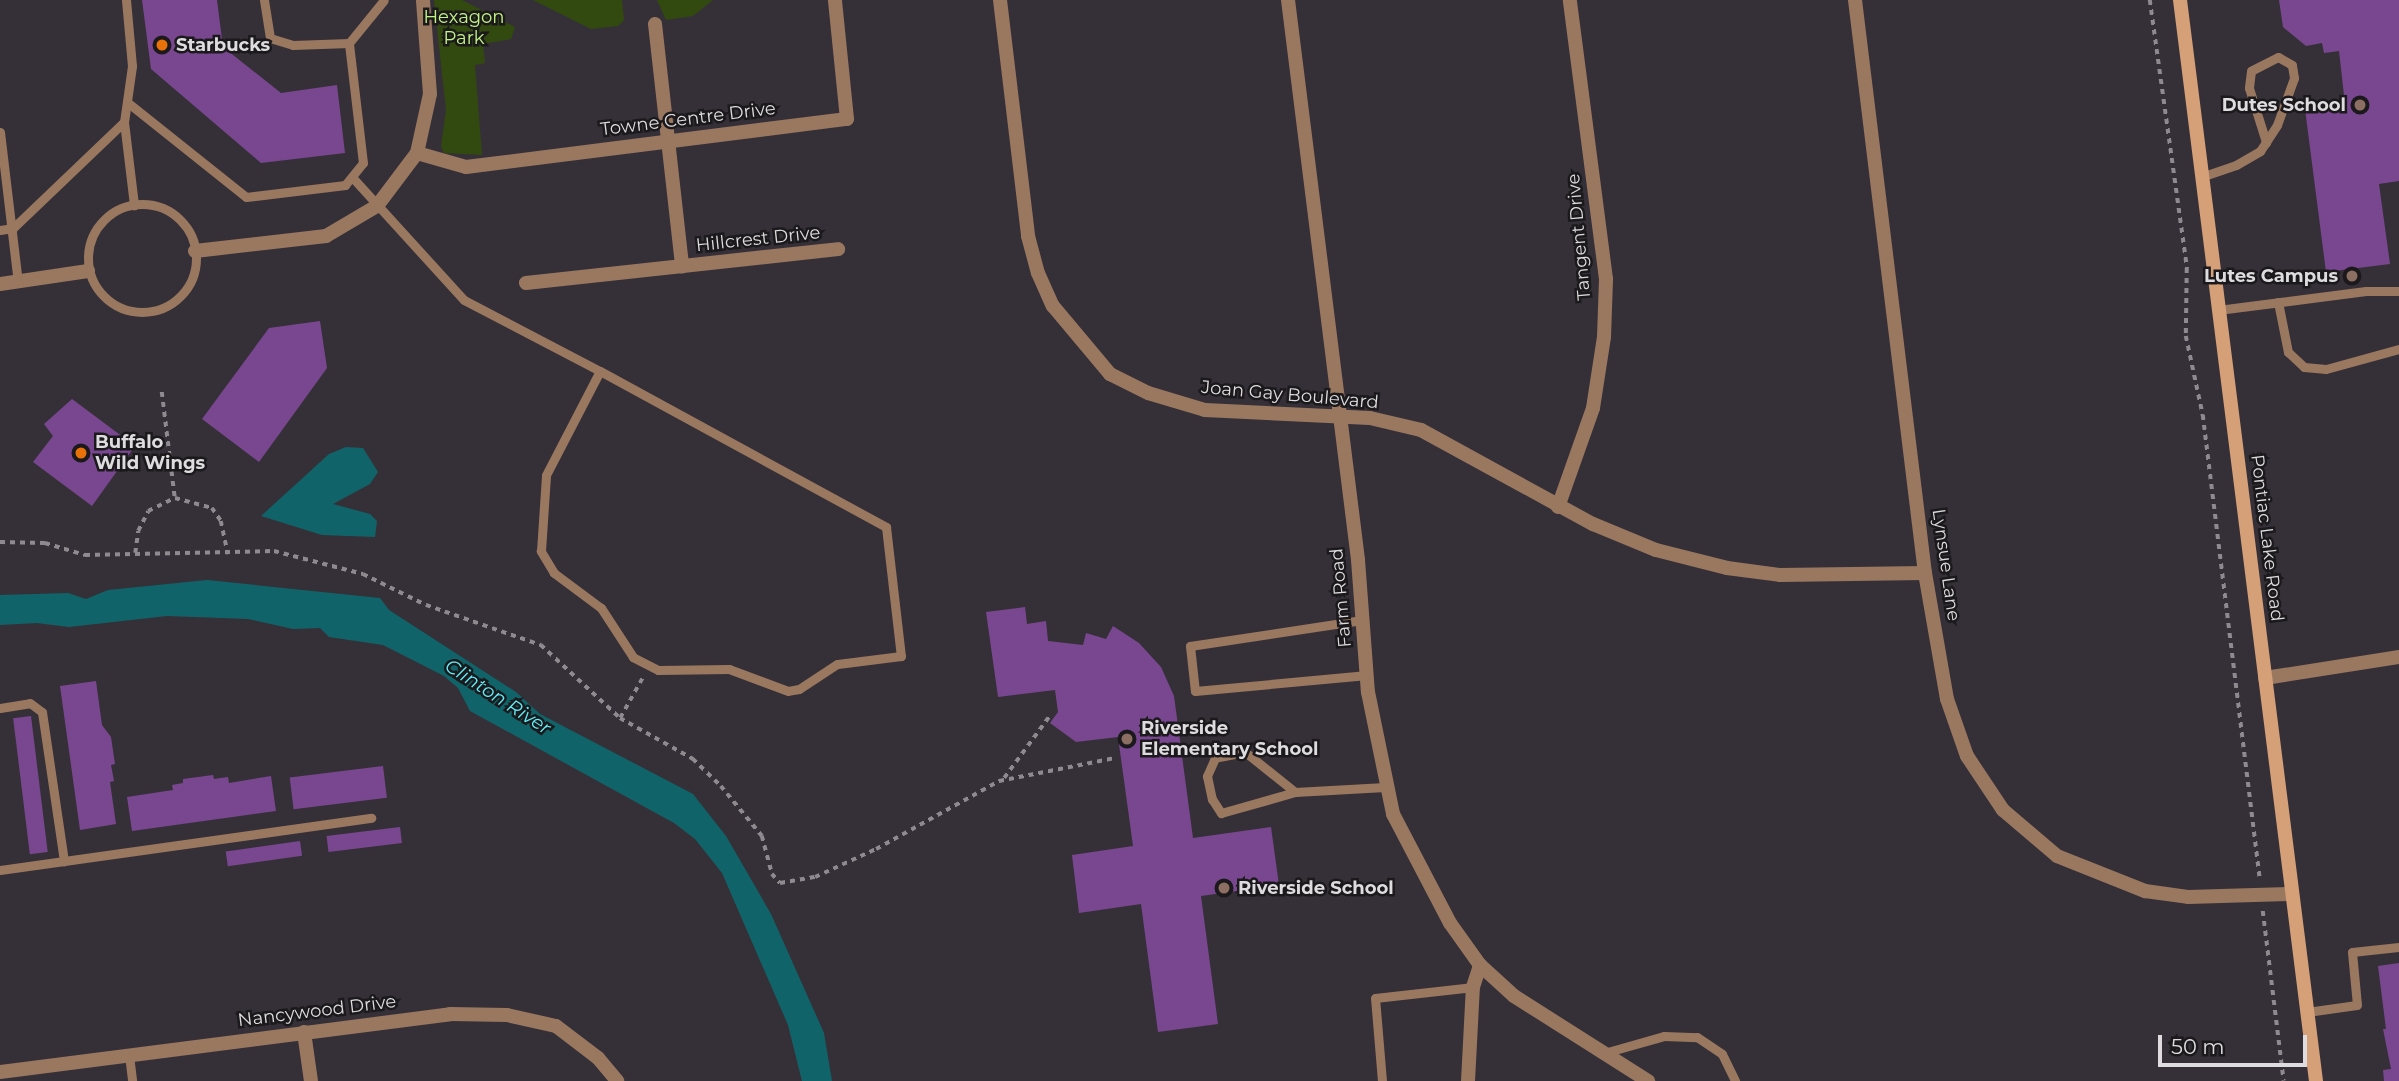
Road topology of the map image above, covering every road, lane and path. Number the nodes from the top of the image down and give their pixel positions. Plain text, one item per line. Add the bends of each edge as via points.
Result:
1 (126, 0) edge
2 (264, 0) edge
3 (384, 0) edge
4 (424, 0) edge
5 (835, 0) edge
6 (1000, 0) edge
7 (1288, 0) edge
8 (1570, 0) edge
9 (1855, 0) edge
10 (2150, 0) edge
11 (2180, 0) edge
12 (655, 24) dead end
13 (349, 43) junction
14 (127, 102) junction
15 (124, 122) junction
16 (0, 132) edge
17 (670, 141) junction
18 (2266, 142) junction
19 (417, 153) junction
20 (352, 177) junction
21 (2201, 177) junction
22 (134, 205) junction
23 (377, 206) junction
24 (13, 229) junction
25 (0, 230) edge
26 (838, 249) dead end
27 (195, 251) junction
28 (682, 266) junction
29 (89, 271) junction
30 (18, 282) junction
31 (526, 283) dead end
32 (0, 284) edge
33 (2399, 291) edge
34 (2278, 302) junction
35 (2218, 310) junction
36 (2399, 349) edge
37 (600, 371) junction
38 (162, 392) dead end
39 (1337, 416) junction
40 (175, 498) junction
41 (1558, 507) junction
42 (0, 542) edge
43 (135, 553) junction
44 (228, 554) junction
45 (1925, 573) junction
46 (1363, 620) junction
47 (2399, 657) edge
48 (648, 668) junction
49 (1367, 675) junction
50 (2265, 678) junction
51 (0, 708) edge
52 (1051, 714) dead end
53 (620, 718) junction
54 (1115, 758) dead end
55 (1003, 780) junction
56 (1385, 786) junction
57 (1295, 792) junction
58 (371, 818) dead end
59 (64, 861) junction
60 (0, 870) edge
61 (2292, 894) junction
62 (2262, 895) junction
63 (2399, 947) edge
64 (1480, 965) junction
65 (1473, 987) junction
66 (2307, 1012) junction
67 (304, 1032) junction
68 (1603, 1053) junction
69 (129, 1055) junction
70 (0, 1072) edge
71 (132, 1081) edge
72 (311, 1081) edge
73 (617, 1081) edge
74 (1382, 1081) edge
75 (1468, 1081) edge
76 (1648, 1081) edge
77 (1735, 1081) edge
78 (2284, 1081) edge
79 (2316, 1081) edge

1 - 14 lane via 132,66
2 - 13 lane via 270,38 293,44
3 - 13 lane
4 - 19 street via 430,94
5 - 17 street, Towne Centre Drive via 847,119
6 - 39 street, Joan Gay Boulevard via 1028,236 1052,306 1077,339 1110,374 1147,393 1205,410
7 - 39 street, Farm Road
8 - 41 street, Tangent Drive via 1606,279 1604,337 1593,408
9 - 45 street, Lynsue Lane
10 - 62 path via 2187,268 2186,336 2203,415
11 - 21 street, Pontiac Lake Road
12 - 17 street, Hillcrest Drive
13 - 20 lane via 363,163
14 - 15 lane
14 - 20 lane via 246,197 345,185
15 - 22 lane
15 - 24 lane
16 - 24 lane
17 - 19 street, Towne Centre Drive via 466,167
17 - 28 street, Hillcrest Drive
18 - 18 lane via 2294,78 2292,65 2278,57 2251,71 2249,88
18 - 21 lane via 2236,165
19 - 23 street
20 - 23 lane
21 - 35 street, Pontiac Lake Road
22 - 27 lane via 162,208 178,218
22 - 29 lane via 109,215 96,228 89,246
23 - 27 street via 326,236
23 - 37 lane via 464,300
24 - 25 lane
24 - 30 lane
26 - 28 street, Hillcrest Drive
27 - 29 lane via 195,268 184,290 165,307 148,311 116,305 102,295
28 - 31 street, Hillcrest Drive
29 - 30 street
30 - 32 street
33 - 34 lane
34 - 35 lane
34 - 36 lane via 2288,352 2304,367 2326,369
35 - 50 street, Pontiac Lake Road
37 - 48 lane via 546,475 541,551 554,573 601,608 628,651
37 - 48 lane via 886,527 901,656 837,664 799,689 788,691 729,669
38 - 40 path
39 - 41 street, Joan Gay Boulevard via 1421,430
39 - 46 street, Farm Road
40 - 43 path via 148,511 138,531
40 - 44 path via 212,508 221,521
41 - 45 street, Joan Gay Boulevard via 1656,550 1727,568 1780,575
42 - 43 path via 36,542 85,555
43 - 44 path
44 - 53 path via 274,551 363,574 426,605 541,645
45 - 62 street, Lynsue Lane via 1947,699 1967,756 2003,810 2057,856 2145,891 2188,897
46 - 49 street, Farm Road
46 - 49 lane via 1190,646 1195,691
47 - 50 street
48 - 53 path
49 - 56 street, Farm Road
50 - 61 street, Pontiac Lake Road
51 - 59 lane via 30,703 42,712
52 - 55 path
53 - 55 path via 693,758 711,776 762,836 776,881 815,877
54 - 55 path
56 - 57 lane
56 - 64 street, Farm Road via 1410,853
57 - 57 lane via 1245,752 1215,758 1207,776 1221,813
58 - 59 lane
59 - 60 lane
61 - 62 street, Lynsue Lane
61 - 66 street, Pontiac Lake Road
62 - 78 path
63 - 66 lane via 2352,952 2357,1005
64 - 65 street
64 - 68 street, Farm Road via 1514,996
65 - 74 lane via 1375,998
65 - 75 street
66 - 79 street, Pontiac Lake Road
67 - 69 street, Nancywood Drive
67 - 72 street
67 - 73 street, Nancywood Drive via 450,1014 507,1015 556,1026 598,1058
68 - 76 street, Farm Road
68 - 77 lane via 1664,1036 1697,1037 1722,1054
69 - 70 street, Nancywood Drive
69 - 71 lane

